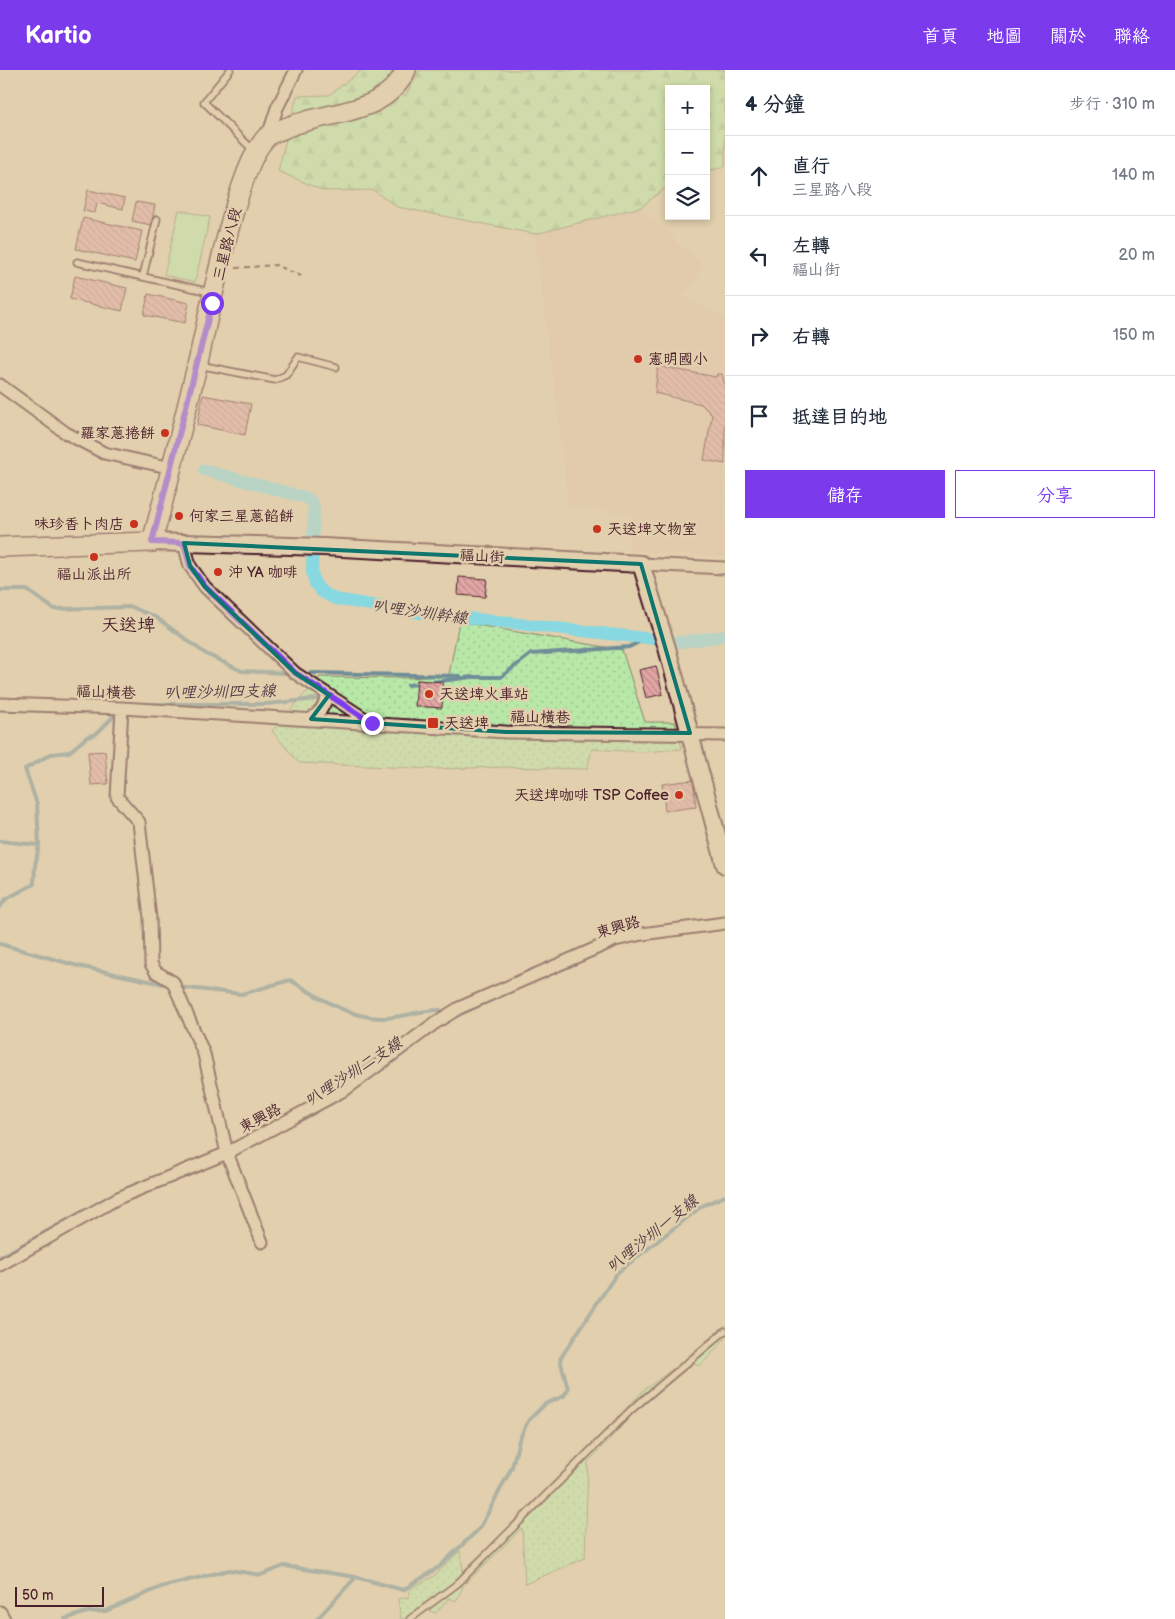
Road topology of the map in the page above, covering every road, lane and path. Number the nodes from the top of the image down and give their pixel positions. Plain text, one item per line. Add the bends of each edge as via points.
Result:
1 (230, 70) edge
2 (296, 70) edge
3 (406, 70) edge
4 (268, 136) junction
5 (255, 153) junction
6 (157, 219) dead end
7 (77, 262) dead end
8 (220, 267) junction
9 (143, 276) junction
10 (301, 276) dead end
11 (214, 293) junction
12 (197, 365) junction
13 (336, 367) dead end
14 (0, 385) edge
15 (172, 468) junction
16 (152, 542) junction
17 (184, 543) junction
18 (0, 546) edge
19 (641, 564) junction
20 (725, 568) edge
21 (329, 695) junction
22 (0, 704) edge
23 (122, 708) junction
24 (311, 719) junction
25 (372, 723) junction
26 (690, 733) junction
27 (725, 735) edge
28 (725, 865) edge
29 (725, 924) edge
30 (227, 1152) junction
31 (262, 1242) dead end
32 (0, 1265) edge
33 (725, 1331) edge
34 (0, 1612) edge
35 (4, 1619) edge
36 (410, 1619) edge

1 - 5 lane via 204,102
2 - 4 street
3 - 4 main road, 三星路八段 via 388,95 372,105 301,121
4 - 5 main road, 三星路八段
5 - 8 main road, 三星路八段 via 239,196
6 - 9 lane
7 - 9 lane
8 - 10 path via 276,265
8 - 11 main road, 三星路八段
9 - 11 lane
11 - 12 main road, 三星路八段
12 - 13 lane via 275,380 286,375 298,357
12 - 15 main road, 三星路八段
14 - 15 street via 66,433 104,453
15 - 16 main road, 三星路八段
16 - 17 street, 福山街
16 - 18 main road
17 - 19 street, 福山街
17 - 21 street via 190,566 205,587 295,673
19 - 20 street, 福山街
19 - 26 street
21 - 24 street via 321,710
21 - 25 street
22 - 23 street, 福山橫巷
23 - 24 street, 福山橫巷
23 - 30 street via 117,797 139,822 150,918 151,964 156,972 174,982 204,1054
24 - 25 street, 福山橫巷
25 - 26 street, 福山橫巷 via 506,732
26 - 27 street
26 - 28 street
29 - 30 street, 東興路 via 615,940 459,1008 346,1089
30 - 31 street
30 - 32 street, 東興路 via 118,1198
33 - 36 lane via 631,1410 457,1584
34 - 35 street

